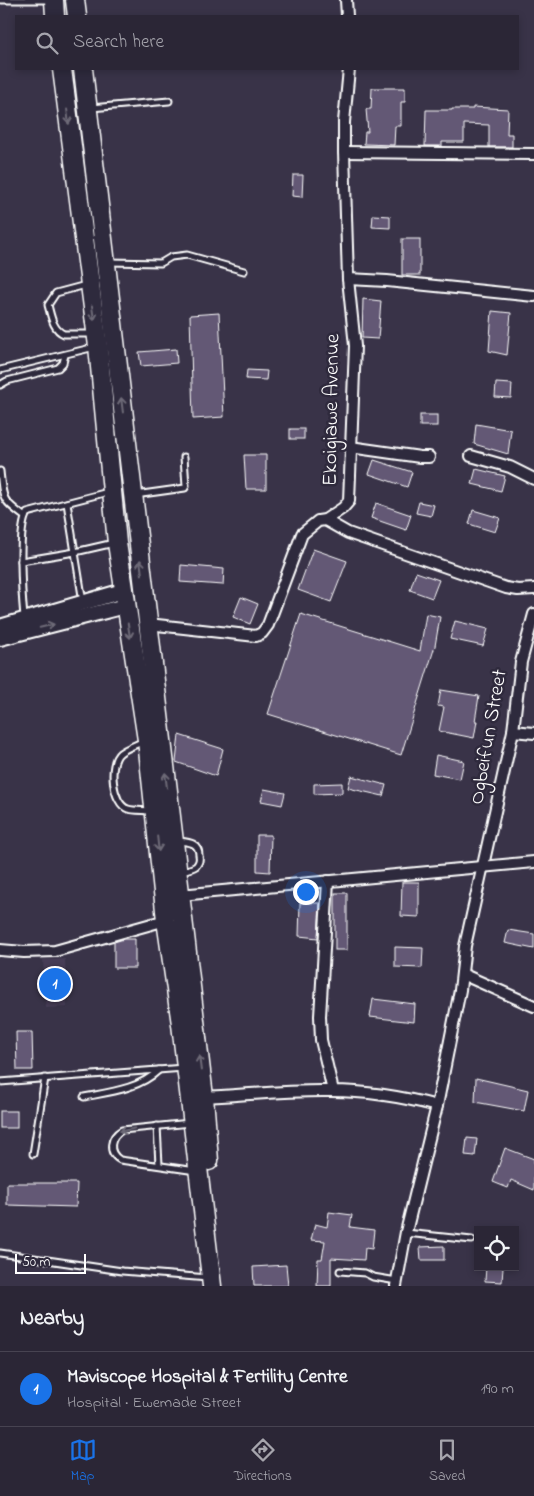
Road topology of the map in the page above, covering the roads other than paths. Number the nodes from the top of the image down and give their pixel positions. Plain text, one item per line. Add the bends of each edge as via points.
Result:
1 (0, 0) edge
2 (54, 0) edge
3 (75, 0) edge
4 (346, 0) edge
5 (55, 15) edge
6 (77, 15) edge
7 (347, 15) edge
8 (62, 70) edge
9 (83, 70) edge
10 (349, 70) edge
11 (169, 101) dead end
12 (88, 108) junction
13 (344, 152) junction
14 (534, 154) edge
15 (106, 262) junction
16 (244, 271) dead end
17 (348, 280) junction
18 (89, 284) junction
19 (534, 296) edge
20 (97, 340) junction
21 (65, 355) junction
22 (0, 370) edge
23 (0, 385) edge
24 (350, 447) junction
25 (471, 456) dead end
26 (184, 457) dead end
27 (429, 457) dead end
28 (0, 471) edge
29 (534, 480) edge
30 (112, 491) junction
31 (133, 495) junction
32 (67, 503) junction
33 (25, 517) junction
34 (325, 520) junction
35 (117, 543) junction
36 (75, 552) junction
37 (21, 561) junction
38 (534, 589) edge
39 (124, 599) junction
40 (83, 603) junction
41 (534, 614) edge
42 (24, 620) junction
43 (148, 624) junction
44 (0, 627) edge
45 (0, 638) edge
46 (513, 731) junction
47 (534, 733) edge
48 (147, 740) junction
49 (154, 811) junction
50 (173, 840) junction
51 (534, 862) edge
52 (482, 867) junction
53 (177, 871) junction
54 (328, 881) junction
55 (180, 895) junction
56 (166, 920) junction
57 (0, 950) edge
58 (462, 974) junction
59 (534, 1006) edge
60 (186, 1067) junction
61 (160, 1069) junction
62 (45, 1078) junction
63 (0, 1082) edge
64 (333, 1091) junction
65 (84, 1097) dead end
66 (204, 1097) junction
67 (438, 1106) junction
68 (193, 1123) junction
69 (157, 1126) junction
70 (33, 1154) dead end
71 (158, 1165) junction
72 (199, 1171) junction
73 (406, 1232) junction
74 (472, 1240) dead end
75 (0, 1253) edge
76 (340, 1271) dead end
77 (214, 1283) edge
78 (397, 1284) edge

1 - 2 lane
2 - 5 highway
3 - 6 highway
4 - 7 street
8 -> 18 highway
9 - 12 highway
10 - 13 street, Ekoigiawe Avenue
11 - 12 lane
12 - 15 highway
13 - 14 street
13 - 17 street, Ekoigiawe Avenue
15 - 16 lane via 161,263 171,257 187,255
31 -> 15 highway
17 - 19 street
17 - 24 street, Ekoigiawe Avenue via 355,346
18 -> 20 highway
18 - 20 lane via 56,293 48,305 60,333
20 - 21 lane
20 - 30 highway
21 - 22 lane
21 - 23 lane via 58,368
24 - 27 street
24 - 34 street, Ekoigiawe Avenue via 349,501
25 - 29 street via 510,467
26 - 31 lane via 185,488
28 - 33 lane via 7,504
30 - 32 lane
30 - 35 highway
43 -> 31 highway
32 - 33 lane via 33,511
32 - 36 lane
33 - 37 lane
34 - 38 street via 348,533 506,588
34 - 43 street, Ekoigiawe Avenue via 318,521 302,534 268,625 262,633 256,636
35 - 36 lane
35 - 39 highway
36 - 37 lane
36 - 40 lane
37 - 42 lane
39 - 40 street
45 -> 39 street
39 -> 48 highway
40 - 42 street
41 - 46 street, Ogbeifun Street via 521,662
42 - 44 street
50 -> 43 highway
46 - 47 street
46 - 52 street, Ogbeifun Street
48 - 49 highway
48 - 49 lane via 116,758 113,766 116,797 128,809
49 -> 56 highway
50 - 53 highway
50 - 53 lane via 191,843 199,850 198,865
51 - 52 street
52 - 54 street
52 - 58 street, Ogbeifun Street
53 - 55 highway
54 - 55 street
54 - 64 street via 320,1016 321,1040
66 -> 55 highway
56 - 57 street via 55,951
56 - 60 highway
58 - 59 street
58 - 67 street, Ogbeifun Street
60 - 61 lane
60 - 68 highway
61 - 62 lane
61 - 65 lane via 142,1083
62 - 63 lane
62 - 70 lane
64 - 66 street
64 - 67 street via 380,1094
66 - 77 highway
67 - 73 street, Ogbeifun Street
68 - 69 lane
68 - 72 highway
69 - 71 lane
69 -> 71 lane via 122,1130 115,1134 112,1152 120,1160
71 - 72 lane
72 - 77 highway
73 - 74 lane
73 - 78 street, Ogbeifun Street
75 - 77 lane
76 - 78 lane via 365,1273

